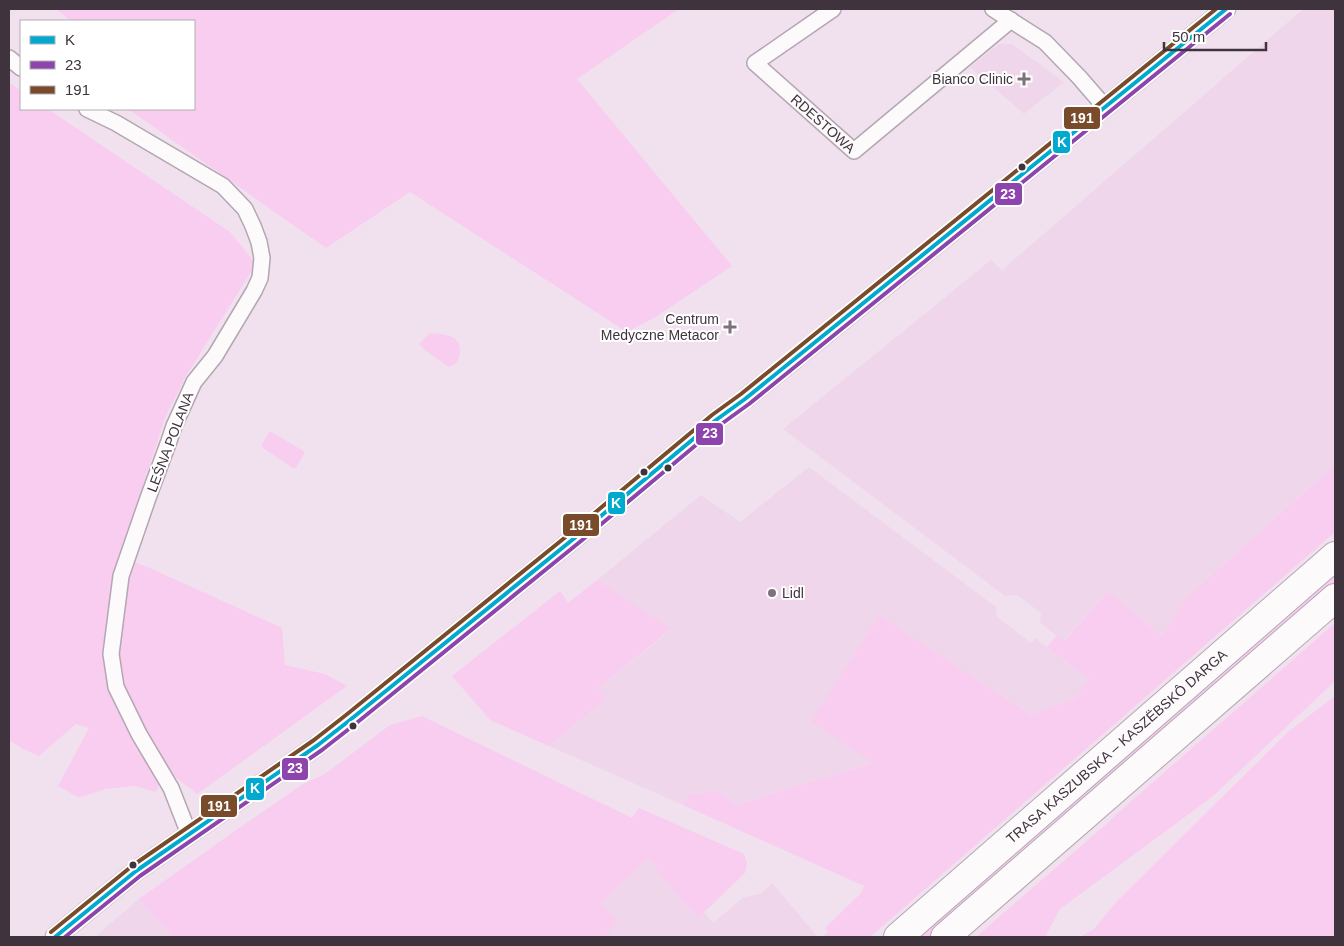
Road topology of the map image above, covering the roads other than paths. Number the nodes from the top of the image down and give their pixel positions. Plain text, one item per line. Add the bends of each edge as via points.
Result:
1 (833, 9) edge
2 (993, 9) edge
3 (1226, 9) edge
4 (1011, 20) junction
5 (9, 58) edge
6 (20, 67) edge
7 (1105, 107) junction
8 (88, 110) edge
9 (1335, 556) edge
10 (1335, 598) edge
11 (189, 834) junction
12 (56, 937) edge
13 (898, 937) edge
14 (945, 937) edge

1 - 4 street, RDESTOWA via 755,63 854,151
2 - 4 street
3 - 7 street
4 - 7 street via 1045,42
5 - 6 street
7 - 11 street via 344,725
8 - 11 street, LEŚNA POLANA via 223,186 244,209 259,242 262,258 260,278 254,291 215,356 194,382 174,426 121,576 111,654 116,687 171,788
9 - 13 highway, TRASA KASZUBSKA – KASZËBSKÔ DARGA
10 - 14 highway
11 - 12 street via 136,871

